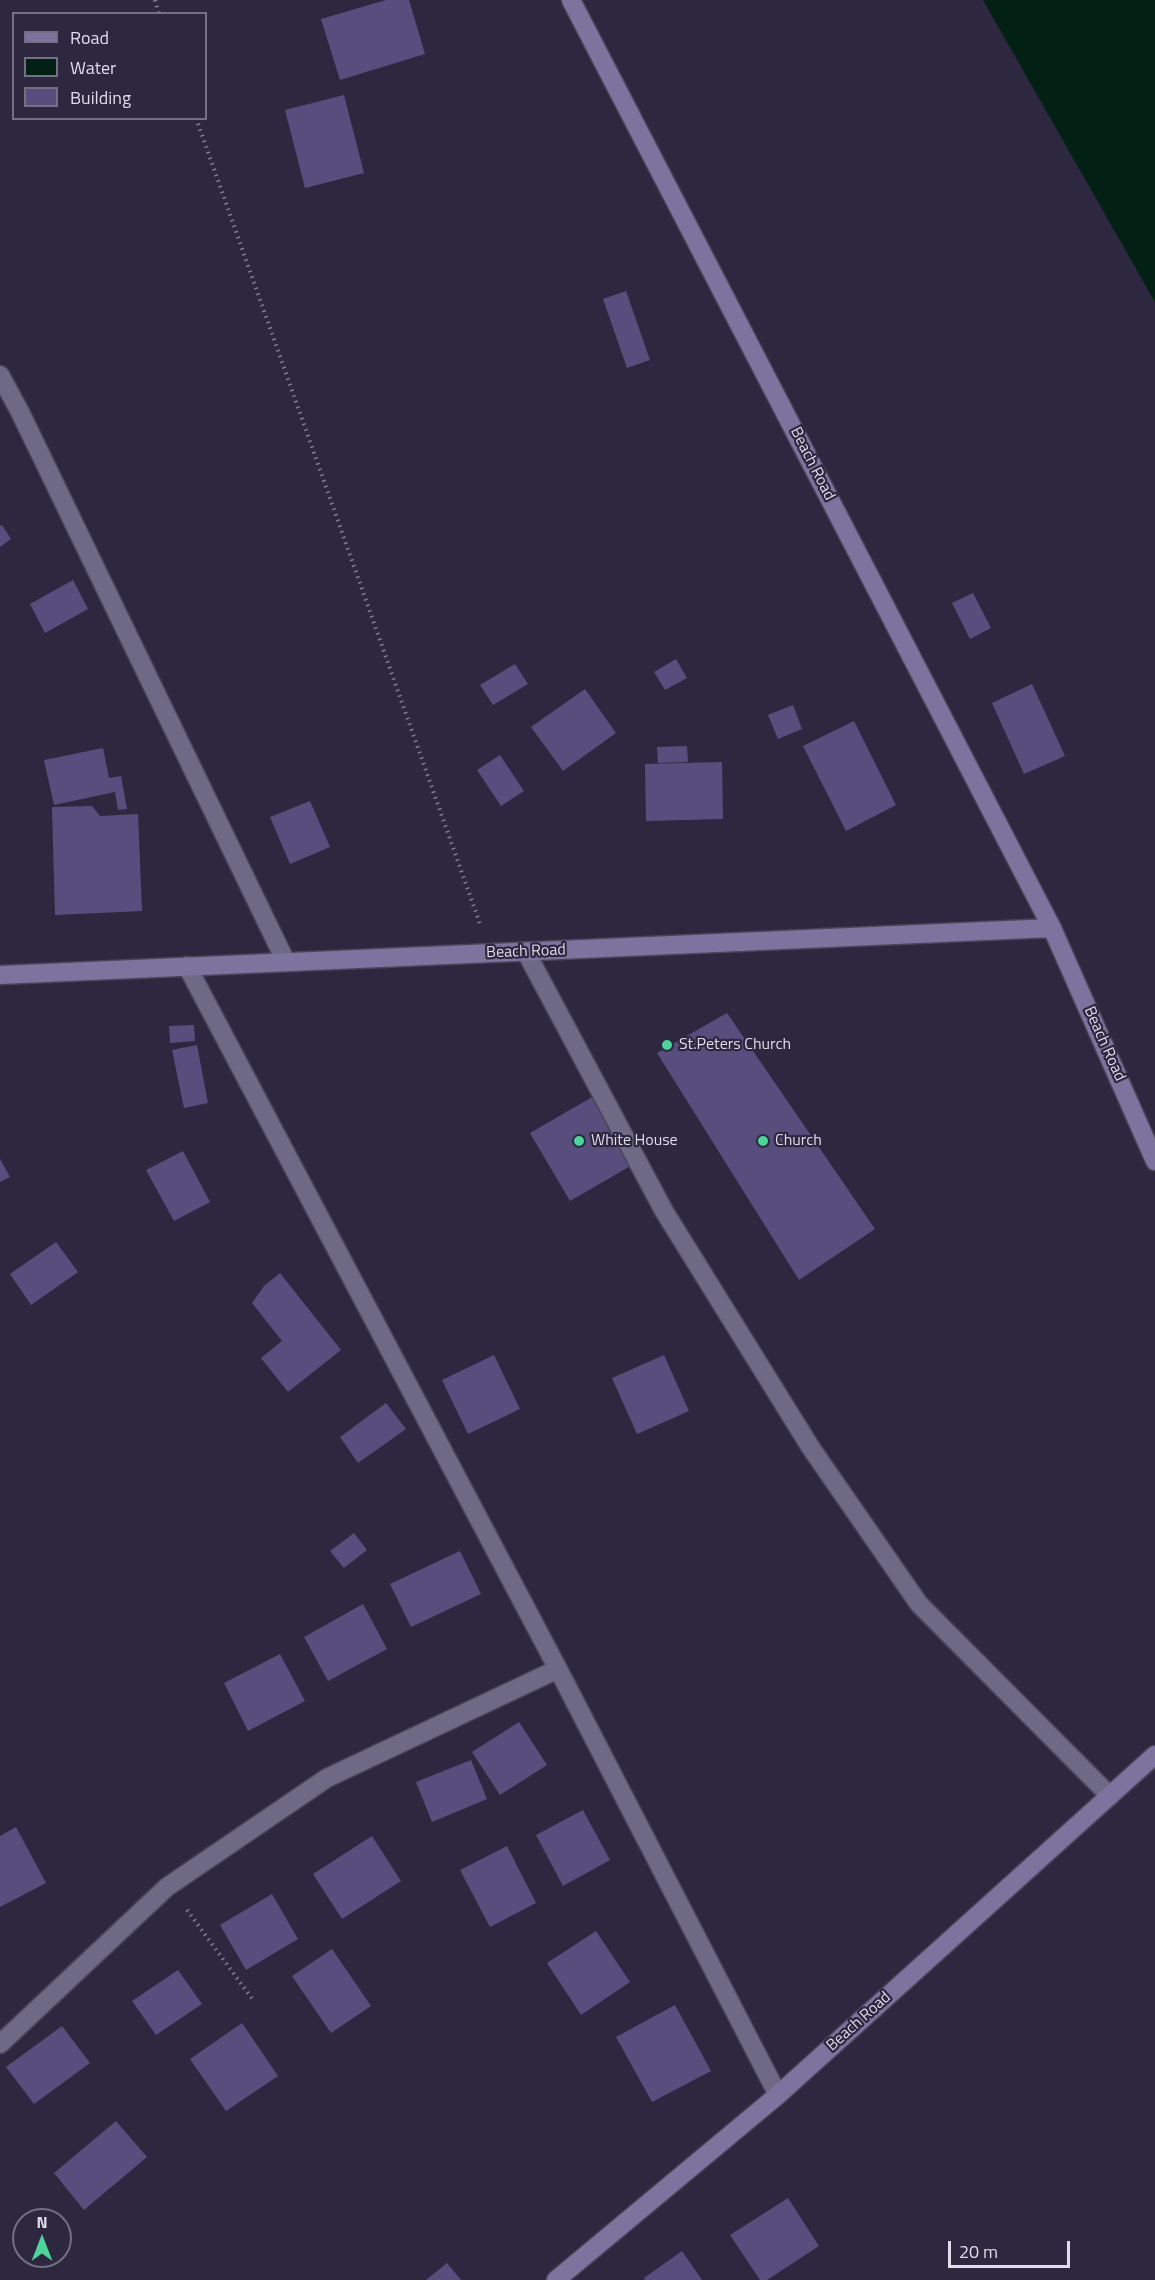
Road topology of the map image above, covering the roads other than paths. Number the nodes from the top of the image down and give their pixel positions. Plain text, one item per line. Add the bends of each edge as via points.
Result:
1 (571, 0) edge
2 (0, 375) edge
3 (1052, 928) junction
4 (526, 952) junction
5 (286, 962) junction
6 (187, 966) junction
7 (0, 975) edge
8 (1155, 1161) edge
9 (558, 1669) junction
10 (1155, 1755) edge
11 (1110, 1796) junction
12 (0, 2044) edge
13 (778, 2095) junction
14 (556, 2280) edge

1 - 3 street, Beach Road
2 - 5 street
3 - 4 street, Beach Road
3 - 8 street, Beach Road
4 - 5 street, Beach Road
4 - 11 street via 664,1211 811,1448 919,1604
5 - 6 street, Beach Road
6 - 7 street, Beach Road
6 - 9 street
9 - 12 street via 327,1778 167,1887
9 - 13 street
10 - 11 street, Beach Road
11 - 13 street, Beach Road
13 - 14 street, Beach Road

